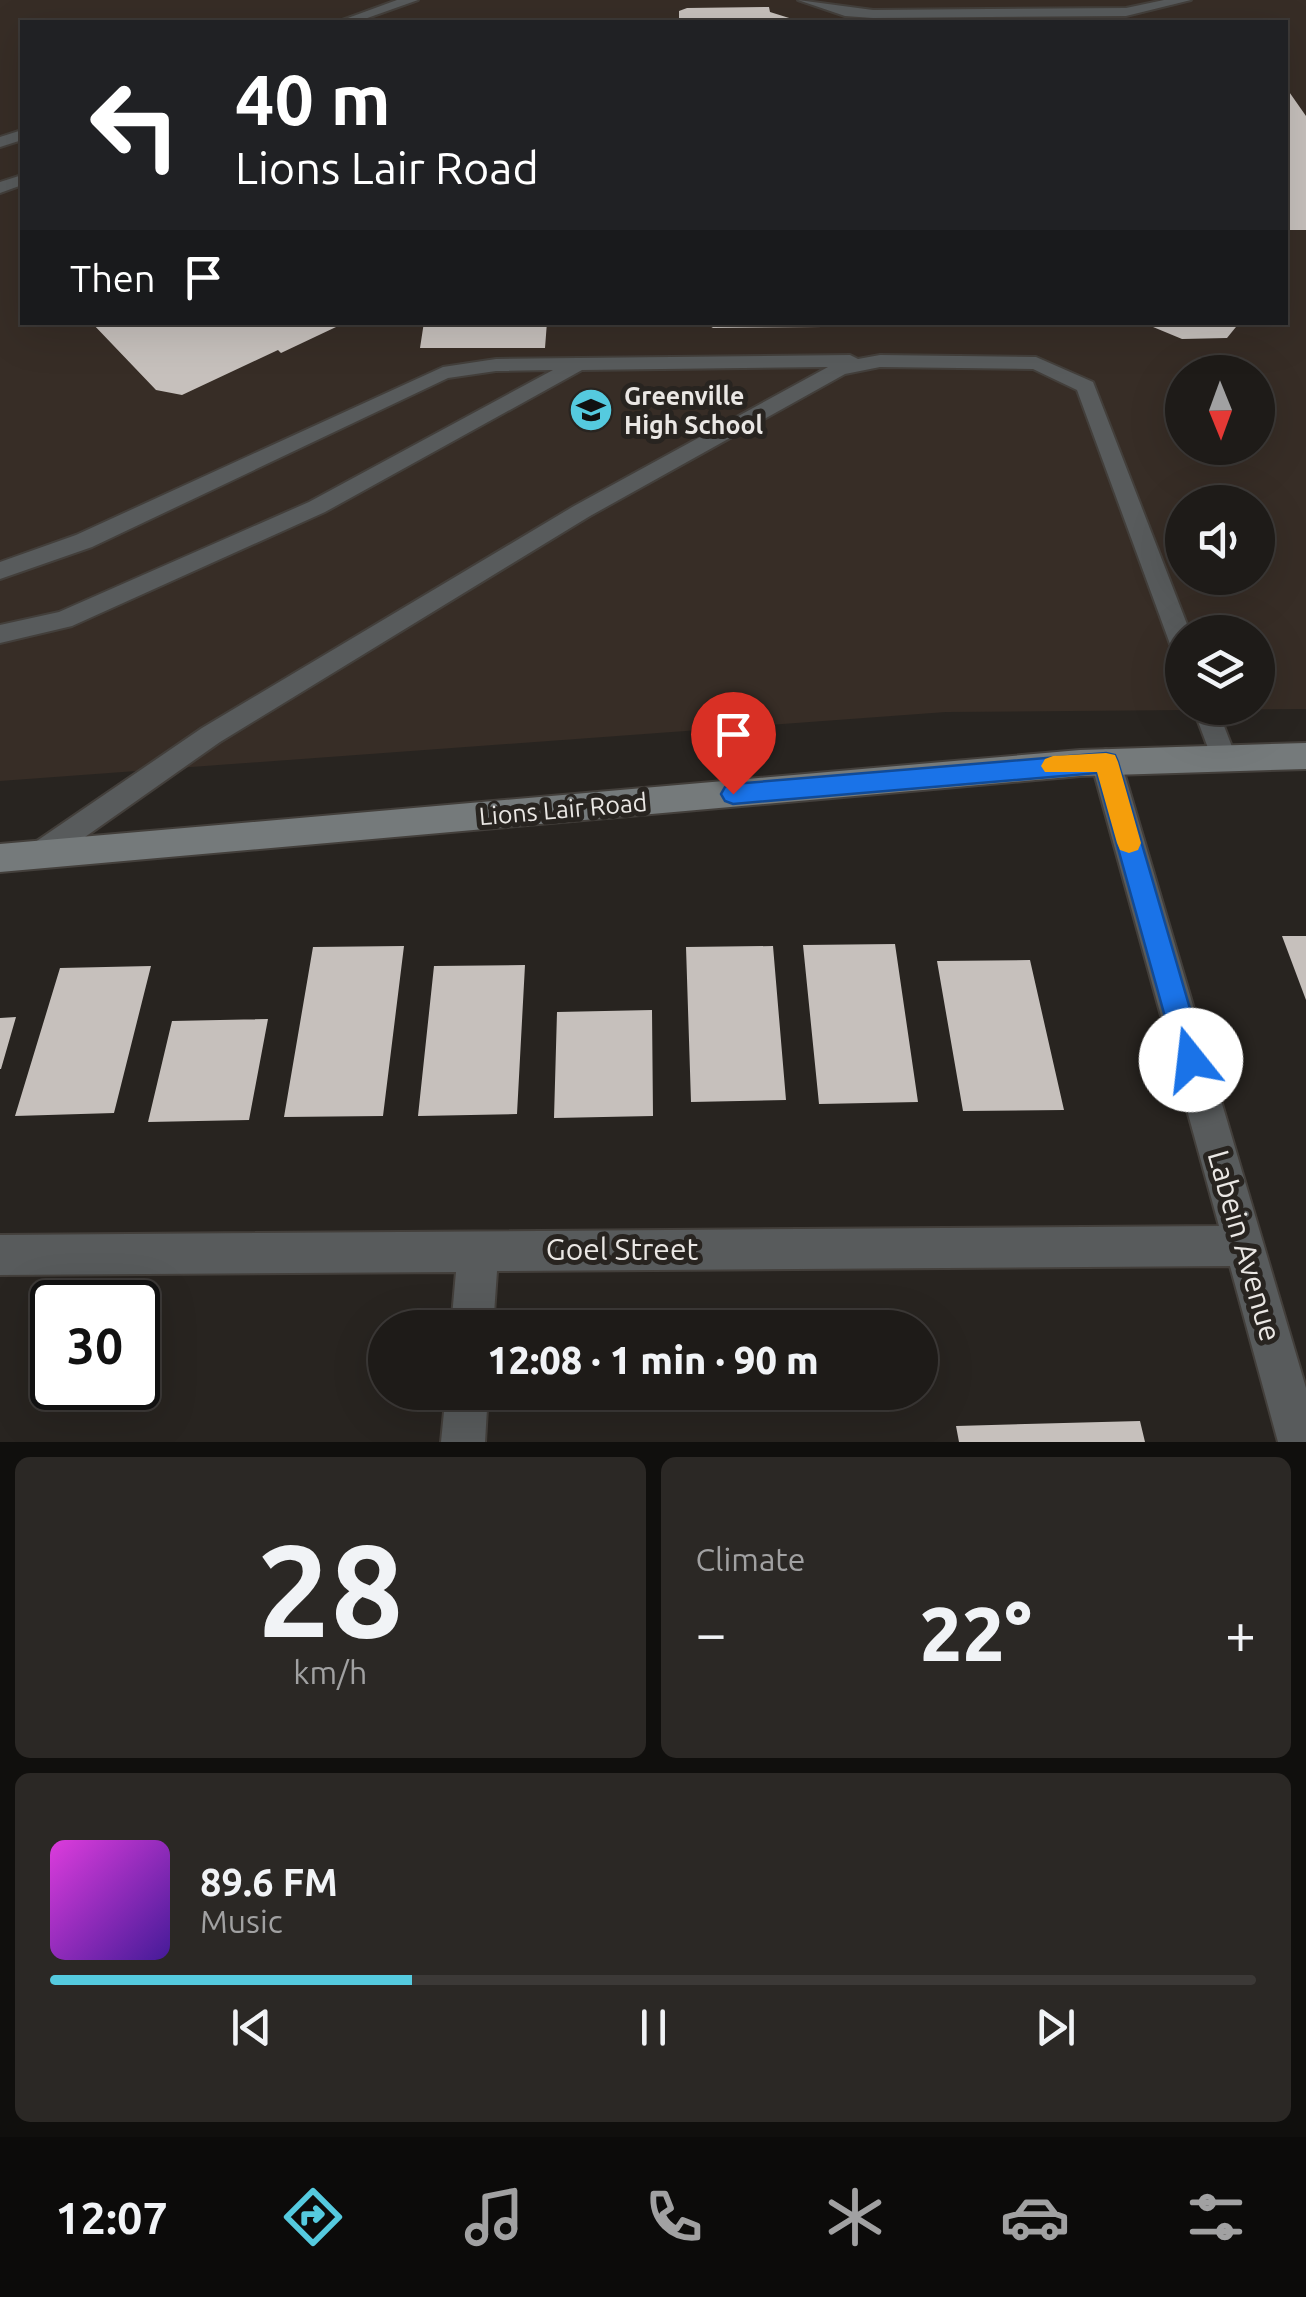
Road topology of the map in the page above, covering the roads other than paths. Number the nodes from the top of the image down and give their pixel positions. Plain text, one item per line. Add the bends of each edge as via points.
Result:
1 (411, 0) edge
2 (805, 0) edge
3 (1184, 0) edge
4 (350, 20) edge
5 (880, 361) junction
6 (578, 364) junction
7 (0, 572) edge
8 (1171, 615) edge
9 (0, 634) edge
10 (1211, 725) edge
11 (1223, 756) junction
12 (1306, 756) edge
13 (1106, 762) junction
14 (38, 855) junction
15 (0, 858) edge
16 (1244, 1246) junction
17 (478, 1252) junction
18 (0, 1255) edge
19 (473, 1310) edge
20 (466, 1410) edge
21 (463, 1442) edge
22 (1300, 1442) edge

1 - 4 lane
2 - 3 lane via 873,14 1126,12
5 - 6 lane
5 - 8 lane via 1036,362 1086,386
5 - 14 lane via 839,369 582,511 211,736
6 - 7 lane via 443,373 84,541
6 - 9 lane via 267,530 64,620
10 - 11 lane
11 - 12 street, Lions Lair Road
11 - 13 street, Lions Lair Road
13 - 14 street, Lions Lair Road
13 - 16 street, Labein Avenue
14 - 15 street, Lions Lair Road
16 - 17 street, Goel Street
16 - 22 street, Labein Avenue
17 - 18 street, Goel Street
17 - 19 street
20 - 21 street

